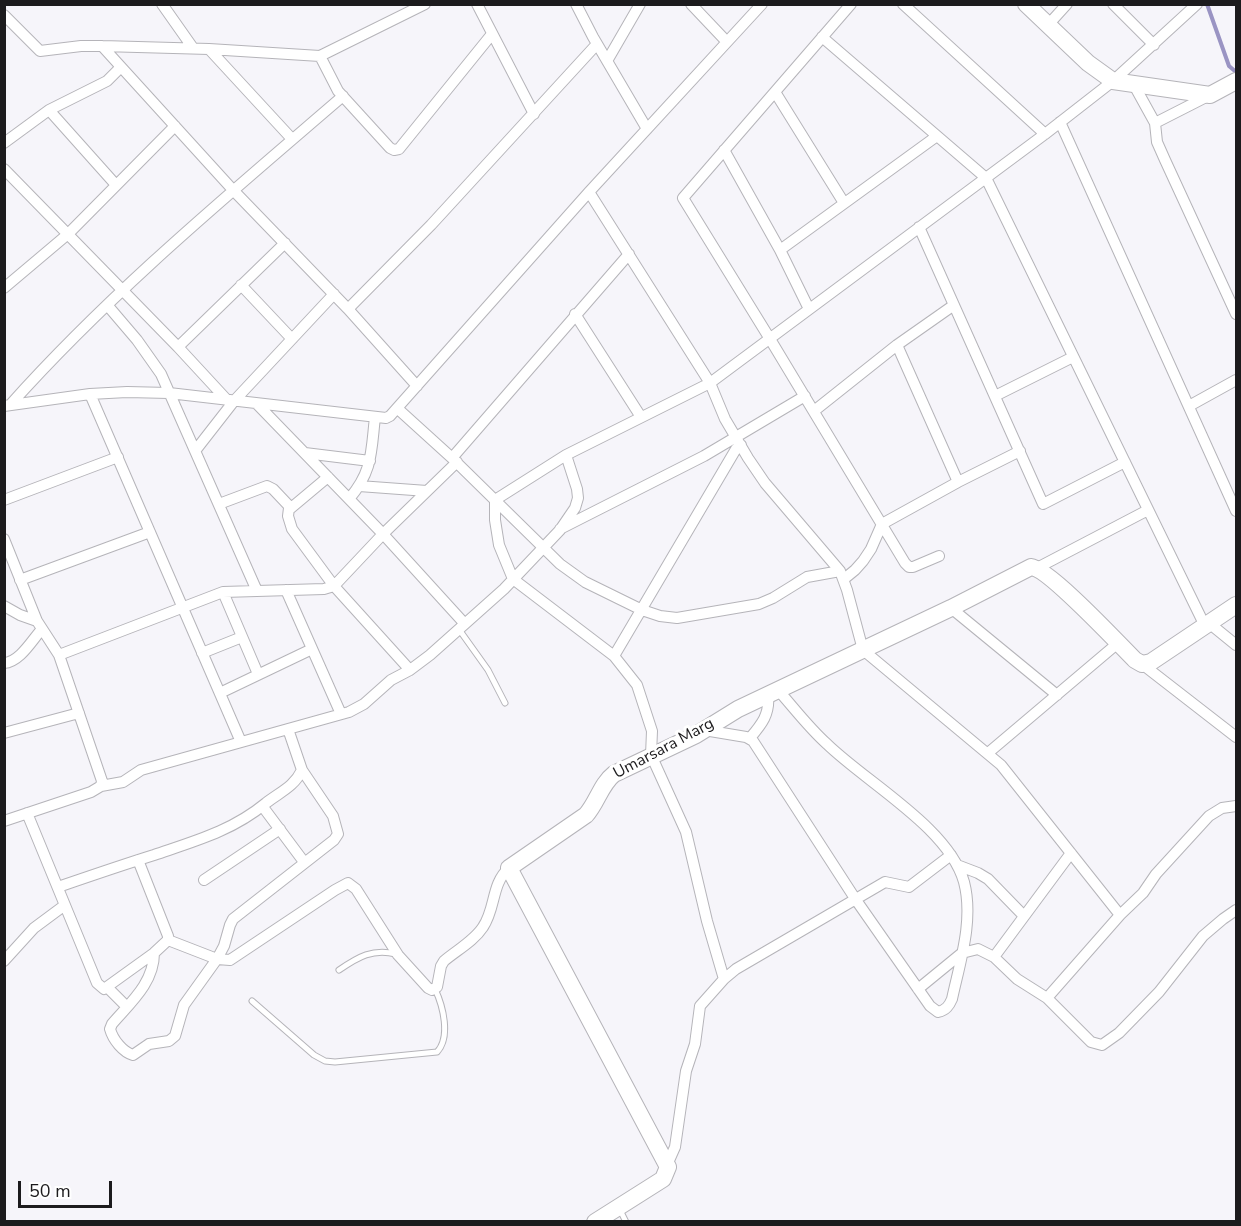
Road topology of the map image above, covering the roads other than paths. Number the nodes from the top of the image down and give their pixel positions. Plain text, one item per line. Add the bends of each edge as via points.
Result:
1 (162, 4) edge
2 (425, 4) edge
3 (477, 4) edge
4 (576, 4) edge
5 (640, 4) edge
6 (691, 4) edge
7 (762, 4) edge
8 (851, 4) edge
9 (903, 4) edge
10 (1026, 4) edge
11 (1067, 4) edge
12 (1113, 4) edge
13 (1197, 4) edge
14 (4, 15) edge
15 (1048, 25) junction
16 (492, 34) junction
17 (822, 38) junction
18 (727, 42) junction
19 (597, 44) junction
20 (1154, 45) junction
21 (102, 46) junction
22 (193, 48) junction
23 (209, 49) junction
24 (320, 56) junction
25 (607, 61) junction
26 (121, 67) junction
27 (1113, 81) junction
28 (1235, 82) edge
29 (1134, 85) junction
30 (775, 92) junction
31 (1210, 95) junction
32 (342, 96) junction
33 (49, 110) junction
34 (534, 114) junction
35 (1060, 122) junction
36 (1155, 123) junction
37 (175, 126) junction
38 (646, 129) junction
39 (1045, 134) junction
40 (937, 136) junction
41 (292, 139) junction
42 (4, 143) edge
43 (724, 150) junction
44 (4, 169) edge
45 (986, 178) junction
46 (116, 185) junction
47 (233, 190) junction
48 (589, 192) junction
49 (844, 203) junction
50 (919, 227) junction
51 (68, 234) junction
52 (285, 243) junction
53 (780, 250) junction
54 (628, 254) junction
55 (241, 285) junction
56 (4, 288) edge
57 (123, 290) junction
58 (334, 294) junction
59 (954, 305) junction
60 (108, 306) junction
61 (348, 309) junction
62 (809, 309) junction
63 (575, 314) junction
64 (1236, 314) edge
65 (292, 339) junction
66 (770, 339) junction
67 (897, 345) junction
68 (178, 347) junction
69 (1073, 357) junction
70 (1236, 380) edge
71 (710, 383) junction
72 (417, 386) junction
73 (169, 393) junction
74 (90, 394) junction
75 (805, 396) junction
76 (995, 396) junction
77 (230, 400) junction
78 (257, 404) junction
79 (7, 406) edge
80 (1189, 406) junction
81 (398, 409) junction
82 (814, 411) junction
83 (375, 417) junction
84 (641, 417) junction
85 (739, 442) junction
86 (195, 451) junction
87 (1020, 451) junction
88 (305, 453) junction
89 (566, 455) junction
90 (118, 457) junction
91 (455, 460) junction
92 (370, 461) junction
93 (1125, 462) junction
94 (328, 477) junction
95 (958, 482) junction
96 (359, 486) junction
97 (428, 491) junction
98 (349, 499) junction
99 (4, 500) edge
100 (495, 500) junction
101 (219, 504) junction
102 (289, 508) junction
103 (1148, 510) junction
104 (1236, 511) edge
105 (882, 524) junction
106 (560, 530) junction
107 (150, 532) junction
108 (383, 534) junction
109 (4, 539) edge
110 (542, 547) junction
111 (939, 556) dead end
112 (1037, 568) junction
113 (842, 575) junction
114 (513, 579) junction
115 (20, 580) junction
116 (334, 585) junction
117 (285, 590) junction
118 (257, 591) junction
119 (223, 592) junction
120 (1236, 605) edge
121 (4, 606) edge
122 (182, 606) junction
123 (951, 608) junction
124 (642, 610) junction
125 (40, 625) junction
126 (1207, 625) junction
127 (461, 626) junction
128 (242, 637) junction
129 (1118, 644) junction
130 (1236, 645) edge
131 (312, 649) junction
132 (863, 650) junction
133 (202, 653) junction
134 (58, 655) junction
135 (614, 656) junction
136 (4, 663) edge
137 (1142, 664) junction
138 (410, 670) junction
139 (258, 674) junction
140 (773, 692) junction
141 (220, 693) junction
142 (1057, 695) junction
143 (505, 703) dead end
144 (79, 713) junction
145 (341, 714) junction
146 (288, 729) junction
147 (703, 730) junction
148 (4, 733) edge
149 (1236, 737) edge
150 (750, 738) junction
151 (241, 742) junction
152 (988, 753) junction
153 (651, 755) junction
154 (302, 770) junction
155 (100, 786) junction
156 (1236, 806) edge
157 (263, 807) junction
158 (27, 813) junction
159 (4, 821) edge
160 (279, 829) junction
161 (1071, 853) junction
162 (951, 855) junction
163 (138, 860) junction
164 (304, 862) junction
165 (957, 865) junction
166 (509, 868) junction
167 (204, 880) dead end
168 (58, 887) junction
169 (856, 900) junction
170 (65, 906) junction
171 (1236, 910) edge
172 (1120, 915) junction
173 (1024, 916) junction
174 (168, 940) junction
175 (154, 953) junction
176 (962, 953) junction
177 (398, 955) junction
178 (994, 957) junction
179 (217, 959) junction
180 (4, 961) edge
181 (339, 970) dead end
182 (724, 979) junction
183 (108, 987) junction
184 (435, 989) junction
185 (918, 989) junction
186 (1047, 998) junction
187 (252, 1001) dead end
188 (127, 1007) junction
189 (667, 1165) junction
190 (622, 1214) edge
191 (595, 1221) edge

1 - 22 street
2 - 24 street
3 - 16 street
4 - 19 street
5 - 25 street
6 - 18 street
7 - 18 street
8 - 17 street
9 - 39 street
10 - 15 street
11 - 15 street
12 - 20 street
13 - 20 street
14 - 21 street via 40,51
15 - 27 street
16 - 32 street via 397,150 390,148
16 - 34 street
17 - 30 street
17 - 40 street
18 - 38 street
19 - 25 street
19 - 34 street
20 - 27 street
21 - 22 street
21 - 26 street
22 - 23 street
23 - 24 street
23 - 41 street
24 - 32 street
25 - 38 street
26 - 33 street via 99,86
26 - 37 street
27 - 29 street
27 - 35 street
28 - 31 street
29 - 31 street
29 - 36 street
30 - 43 street
30 - 49 street
31 - 36 street
32 - 41 street
33 - 42 street
33 - 46 street
34 - 61 street
35 - 39 street
35 - 80 street
36 - 64 street via 1165,160
37 - 46 street
37 - 47 street
38 - 48 street
39 - 45 street
40 - 45 street
40 - 49 street
41 - 47 street
43 - 53 street
43 - 66 street via 683,198
44 - 51 street
45 - 50 street
45 - 69 street
46 - 51 street
47 - 52 street
47 - 57 street
48 - 54 street
48 - 72 street
49 - 53 street
50 - 59 street
50 - 62 street
51 - 56 street
51 - 57 street
52 - 55 street
52 - 58 street
53 - 62 street
54 - 63 street
54 - 71 street
55 - 65 street
55 - 68 street
57 - 60 street
57 - 68 street
58 - 61 street
58 - 65 street
59 - 67 street
59 - 76 street
60 - 73 street via 151,359
60 - 79 street
61 - 72 street
62 - 66 street
63 - 84 street
63 - 91 street
65 - 77 street
66 - 71 street
66 - 75 street
67 - 82 street
67 - 95 street
68 - 77 street
69 - 76 street
69 - 93 street
70 - 80 street
71 - 84 street
71 - 85 street
72 - 81 street
73 - 74 street
73 - 77 street
73 - 86 street
74 - 79 street
74 - 90 street
75 - 82 street
75 - 85 street
76 - 87 street
77 - 78 street
77 - 86 street
78 - 83 street
78 - 88 street
80 - 104 street
81 - 83 street via 386,418
81 - 91 street
82 - 105 street
83 - 92 street
84 - 89 street
85 - 106 street
85 - 113 street via 765,483
85 - 124 street
86 - 101 street
87 - 93 street via 1043,504
87 - 95 street
88 - 92 street
88 - 94 street
89 - 100 street
89 - 106 street via 578,498
90 - 99 street
90 - 107 street
91 - 97 street
91 - 100 street
92 - 96 street
93 - 103 street
94 - 98 street
94 - 102 street
95 - 105 street
96 - 97 street
96 - 98 street
97 - 108 street
98 - 108 street
100 - 110 street
100 - 114 street via 499,544
101 - 102 street via 267,486
101 - 118 street
102 - 116 street via 292,529
103 - 112 street
103 - 126 street
105 - 111 street via 909,567
105 - 113 street via 863,561 855,570
106 - 110 street
107 - 115 street
107 - 122 street
108 - 116 street
108 - 127 street
109 - 115 street
110 - 114 street
110 - 124 street via 585,582
112 - 123 street, Umarsara Marg via 1031,567
112 - 129 street
113 - 124 street via 807,577 759,604 677,618
113 - 132 street
114 - 127 street
114 - 135 street
115 - 125 street
116 - 117 street
116 - 138 street
117 - 118 street
117 - 131 street
118 - 119 street
119 - 122 street
119 - 128 street
120 - 126 street
121 - 125 street
122 - 133 street
122 - 134 street
123 - 132 street, Umarsara Marg
123 - 142 street
124 - 135 street
125 - 134 street
125 - 136 street via 17,658
126 - 130 street
126 - 137 street
127 - 138 street
127 - 143 lane
128 - 133 street
128 - 139 street
129 - 137 street
129 - 142 street
131 - 139 street
131 - 145 street
132 - 140 street, Umarsara Marg
132 - 152 street
133 - 141 street
134 - 144 street
135 - 153 street via 637,685 648,714
137 - 149 street
138 - 145 street via 391,680 364,704
139 - 141 street
140 - 147 street, Umarsara Marg
140 - 150 street via 768,713
140 - 162 street via 827,744 931,831
141 - 151 street
142 - 152 street
144 - 148 street
144 - 155 street via 102,781
145 - 146 street
146 - 151 street
146 - 154 street
147 - 150 street
147 - 153 street, Umarsara Marg
150 - 169 street
151 - 155 street via 141,770 123,782
152 - 161 street
153 - 166 street, Umarsara Marg via 610,776 586,815
153 - 182 street via 686,832
154 - 157 street via 291,786
154 - 164 street via 333,816 338,834
155 - 158 street
156 - 172 street via 1209,816
157 - 160 street
157 - 163 street via 226,829
158 - 159 street
158 - 168 street
160 - 164 street
160 - 167 street
161 - 172 street
161 - 173 street
162 - 165 street
162 - 169 street via 909,887 885,882
163 - 168 street
163 - 174 street
164 - 179 street via 233,919
165 - 173 street via 983,875
165 - 176 street via 967,908
166 - 184 street via 499,878 485,924 444,961
166 - 189 street
168 - 170 street
169 - 182 street
169 - 185 street
170 - 180 street via 34,928
170 - 183 street via 97,983 104,989
171 - 186 street via 1203,936 1159,992 1102,1046 1091,1042
172 - 186 street
173 - 178 street
174 - 175 street
174 - 179 street
175 - 183 street
175 - 188 street via 150,977
176 - 178 street via 978,950
176 - 185 street
176 - 185 street via 948,1007 934,1010
177 - 179 street via 348,883 238,956
177 - 181 lane via 385,951 366,954
177 - 184 street via 428,988
178 - 186 street via 1017,979
179 - 188 street via 184,1005 172,1039 149,1044 134,1055 128,1053 110,1029
182 - 189 street via 700,1006 675,1146
183 - 188 street
184 - 187 lane via 444,1021 443,1042 437,1052 335,1062 314,1054
189 - 190 street via 663,1179
190 - 191 street

